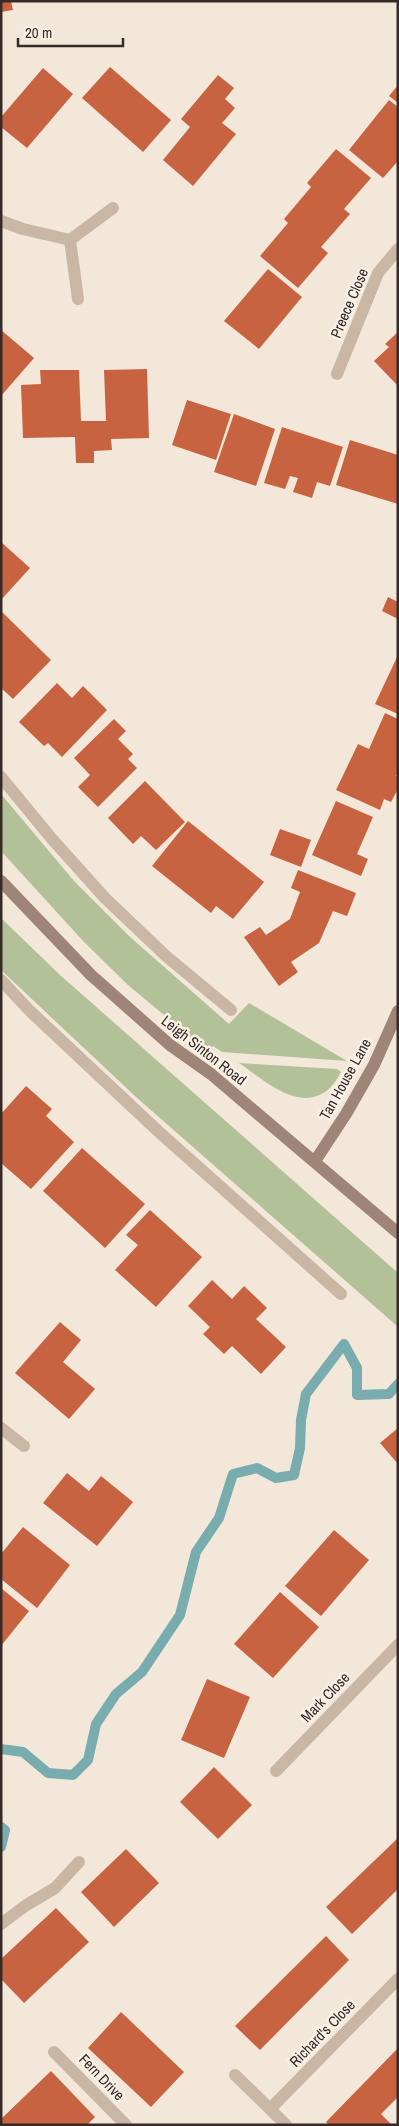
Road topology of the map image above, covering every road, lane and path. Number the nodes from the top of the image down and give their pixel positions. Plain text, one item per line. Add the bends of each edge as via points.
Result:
1 (113, 208) dead end
2 (1, 221) edge
3 (70, 240) junction
4 (398, 249) edge
5 (78, 299) dead end
6 (337, 374) dead end
7 (1, 777) edge
8 (1, 881) edge
9 (1, 980) edge
10 (231, 1010) dead end
11 (398, 1011) edge
12 (315, 1161) junction
13 (398, 1233) edge
14 (342, 1294) dead end
15 (1, 1428) edge
16 (24, 1446) dead end
17 (398, 1645) edge
18 (276, 1771) dead end
19 (79, 1862) dead end
20 (1, 1924) edge
21 (398, 1979) edge
22 (54, 2052) dead end
23 (235, 2075) dead end
24 (270, 2110) junction
25 (126, 2125) edge
26 (286, 2125) edge

1 - 3 street
2 - 3 street
3 - 5 street
4 - 6 street, Preece Close via 378,272
7 - 10 street via 105,898 166,956
8 - 12 main road, Leigh Sinton Road via 98,982 170,1045 212,1074
9 - 14 street via 152,1125
11 - 12 main road, Tan House Lane via 374,1065
12 - 13 main road, Leigh Sinton Road
15 - 16 street
17 - 18 street, Mark Close
19 - 20 street via 56,1888
21 - 24 street, Richard's Close
22 - 25 street, Fern Drive
23 - 24 street
24 - 26 street

